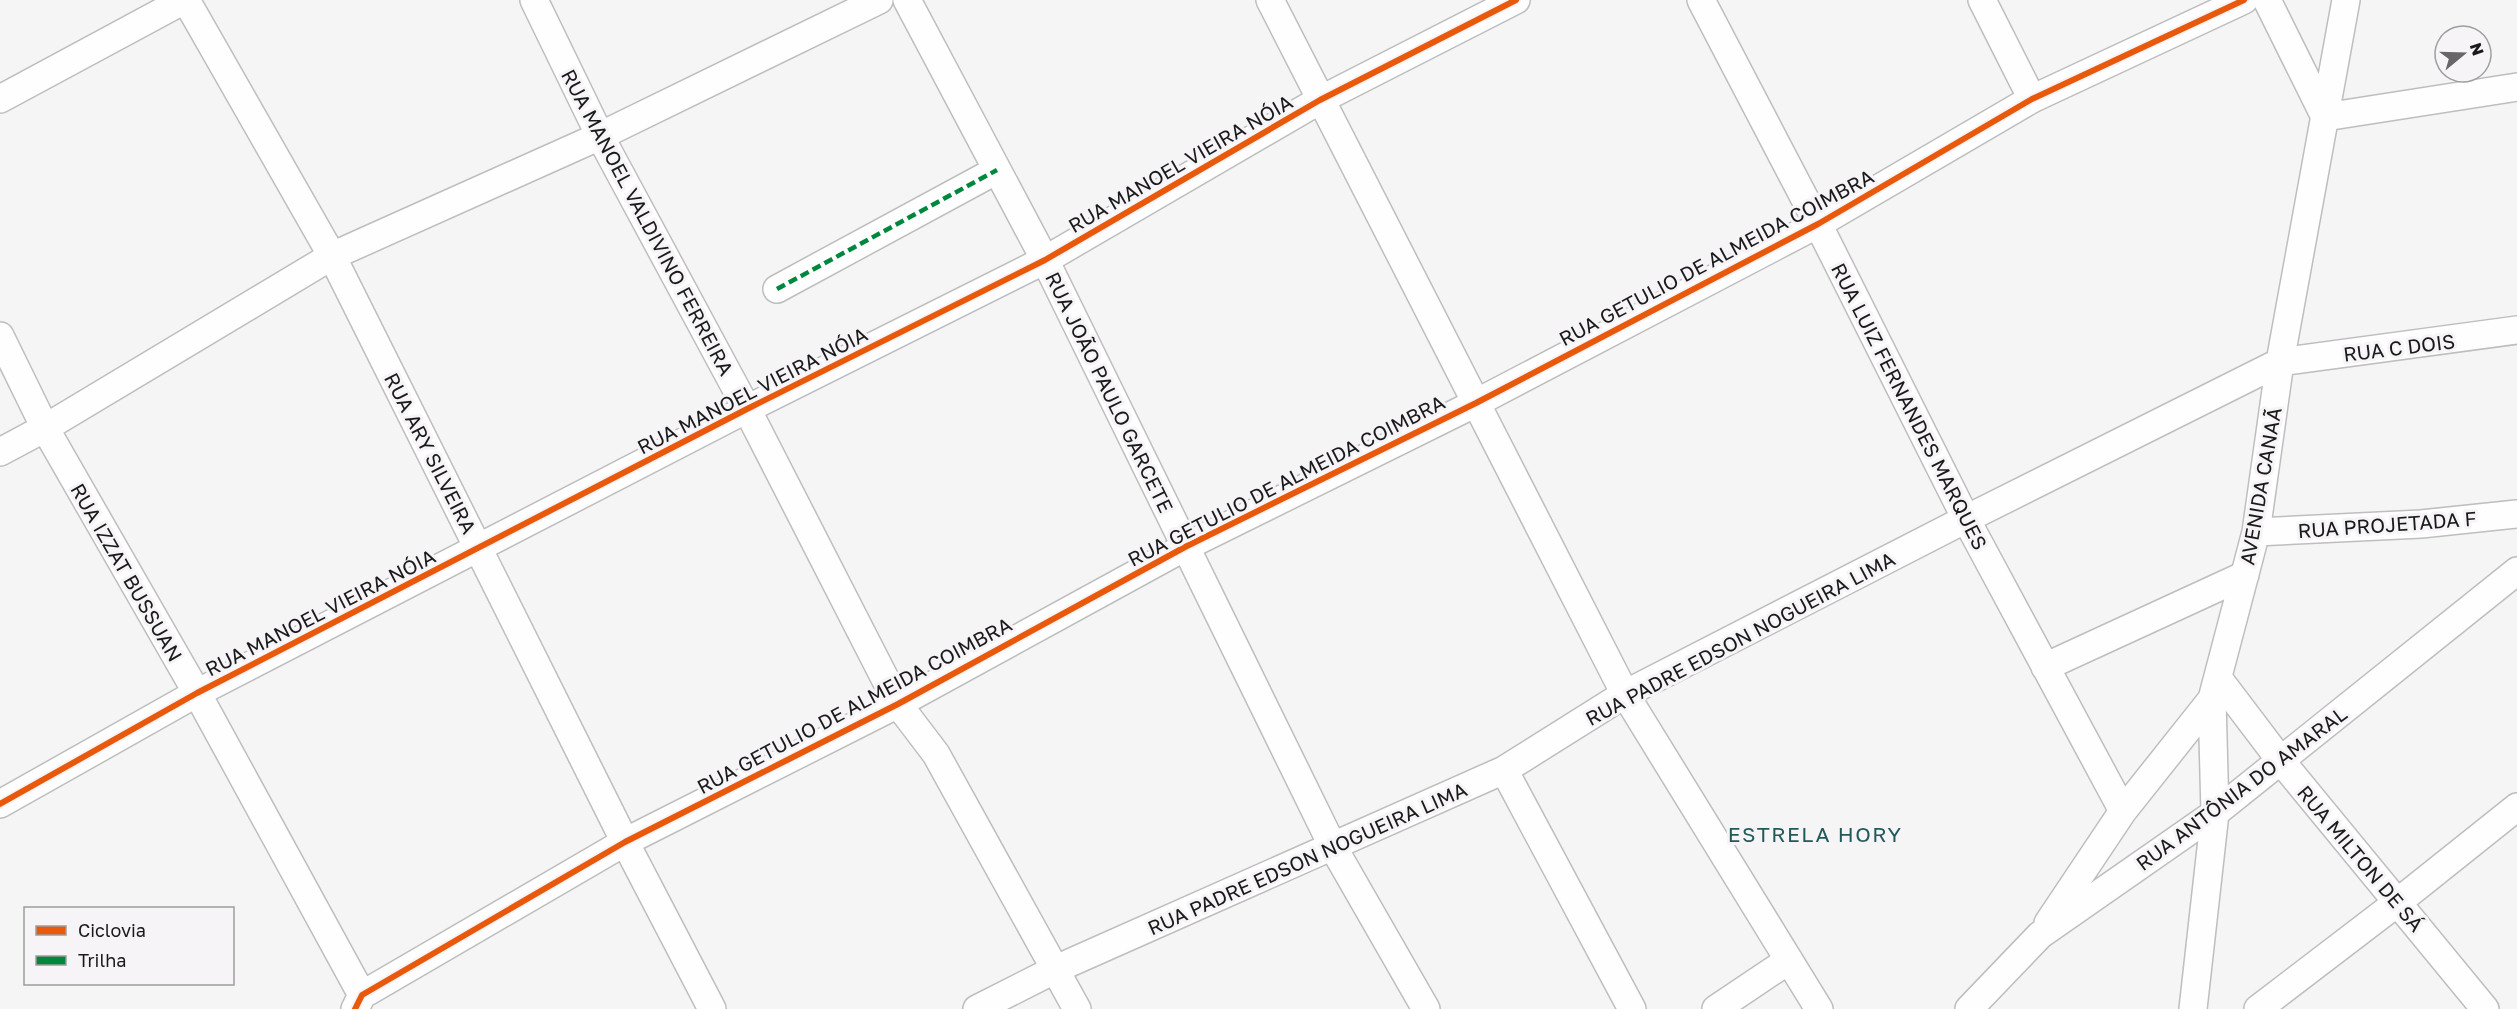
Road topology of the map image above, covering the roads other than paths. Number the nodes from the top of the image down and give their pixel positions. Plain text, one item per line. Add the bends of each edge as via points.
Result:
1 (185, 0) edge
2 (534, 0) edge
3 (879, 0) edge
4 (907, 0) edge
5 (1270, 0) edge
6 (1516, 0) edge
7 (1701, 0) edge
8 (1982, 0) edge
9 (2244, 0) edge
10 (2267, 0) edge
11 (2346, 0) edge
12 (2517, 87) edge
13 (0, 99) edge
14 (2032, 99) junction
15 (1320, 100) junction
16 (2325, 117) junction
17 (600, 136) junction
18 (997, 170) junction
19 (1818, 224) junction
20 (332, 256) junction
21 (1045, 260) junction
22 (777, 289) dead end
23 (2517, 330) edge
24 (0, 336) edge
25 (2280, 362) junction
26 (2239, 382) joint
27 (1476, 403) junction
28 (747, 410) junction
29 (45, 428) junction
30 (0, 452) edge
31 (2517, 514) edge
32 (1966, 519) junction
33 (2256, 532) junction
34 (1185, 547) junction
35 (479, 550) junction
36 (2517, 571) edge
37 (2245, 575) junction
38 (2045, 667) junction
39 (2215, 688) junction
40 (197, 693) junction
41 (1625, 694) junction
42 (898, 704) junction
43 (2281, 761) junction
44 (1504, 770) junction
45 (0, 804) edge
46 (2517, 807) edge
47 (2123, 811) junction
48 (2215, 813) junction
49 (625, 842) junction
50 (1333, 847) junction
51 (2398, 902) junction
52 (2040, 935) junction
53 (1789, 960) junction
54 (1056, 969) junction
55 (358, 1002) edge
56 (712, 1009) edge
57 (977, 1009) edge
58 (1077, 1009) edge
59 (1426, 1009) edge
60 (1632, 1009) edge
61 (1716, 1009) edge
62 (1819, 1009) edge
63 (1969, 1009) edge
64 (2193, 1009) edge
65 (2258, 1009) edge
66 (2485, 1009) edge

1 - 13 street
1 - 20 street, RUA ARY SILVEIRA
2 - 17 street, RUA MANOEL VALDIVINO FERREIRA
3 - 17 street
4 - 18 street, RUA JOÃO PAULO GARCETE
5 - 15 street
6 - 15 street, RUA MANOEL VIEIRA NÓIA
7 - 19 street, RUA LUIZ FERNANDES MARQUES
8 - 14 street
9 - 14 street, RUA GETULIO DE ALMEIDA COIMBRA
10 - 16 street
11 - 16 street, AVENIDA CANAÃ
12 - 16 street
14 - 19 street, RUA GETULIO DE ALMEIDA COIMBRA
15 - 21 street, RUA MANOEL VIEIRA NÓIA
15 - 27 street
16 - 25 street, AVENIDA CANAÃ
17 - 20 street
17 - 28 street, RUA MANOEL VALDIVINO FERREIRA
18 - 21 street, RUA JOÃO PAULO GARCETE
18 - 22 street
19 - 27 street, RUA GETULIO DE ALMEIDA COIMBRA
19 - 32 street, RUA LUIZ FERNANDES MARQUES
20 - 29 street
20 - 35 street, RUA ARY SILVEIRA
21 - 28 street, RUA MANOEL VIEIRA NÓIA
21 - 34 street, RUA JOÃO PAULO GARCETE
23 - 25 street, RUA C DOIS
24 - 29 street, RUA IZZAT BUSSUAN
25 - 26 street, RUA C DOIS
25 - 33 street, AVENIDA CANAÃ
26 - 32 street, RUA PADRE EDSON NOGUEIRA LIMA
27 - 34 street, RUA GETULIO DE ALMEIDA COIMBRA
27 - 41 street
28 - 35 street, RUA MANOEL VIEIRA NÓIA
28 - 42 street, RUA MANOEL VALDIVINO FERREIRA
29 - 30 street
29 - 40 street, RUA IZZAT BUSSUAN
31 - 33 street, RUA PROJETADA F via 2421,524
32 - 38 street, RUA LUIZ FERNANDES MARQUES
32 - 41 street, RUA PADRE EDSON NOGUEIRA LIMA
33 - 37 street, AVENIDA CANAÃ
34 - 42 street, RUA GETULIO DE ALMEIDA COIMBRA
34 - 50 street, RUA JOÃO PAULO GARCETE
35 - 40 street, RUA MANOEL VIEIRA NÓIA
35 - 49 street, RUA ARY SILVEIRA
36 - 43 street, RUA ANTÔNIA DO AMARAL
37 - 38 street
37 - 39 street, AVENIDA CANAÃ
38 - 47 street, RUA LUIZ FERNANDES MARQUES
39 - 43 street, RUA MILTON DE SÁ
39 - 47 street
39 - 48 street, AVENIDA CANAÃ
40 - 45 street, RUA MANOEL VIEIRA NÓIA
40 - 55 street, RUA IZZAT BUSSUAN
41 - 44 street, RUA PADRE EDSON NOGUEIRA LIMA
41 - 53 street
42 - 49 street, RUA GETULIO DE ALMEIDA COIMBRA
42 - 54 street, RUA MANOEL VALDIVINO FERREIRA via 936,754
43 - 48 street, RUA ANTÔNIA DO AMARAL
43 - 51 street, RUA MILTON DE SÁ
44 - 50 street, RUA PADRE EDSON NOGUEIRA LIMA
44 - 60 street
46 - 51 street
47 - 52 street
48 - 52 street, RUA ANTÔNIA DO AMARAL
48 - 64 street, AVENIDA CANAÃ
49 - 55 street, RUA GETULIO DE ALMEIDA COIMBRA
49 - 56 street, RUA ARY SILVEIRA
50 - 54 street, RUA PADRE EDSON NOGUEIRA LIMA
50 - 59 street, RUA JOÃO PAULO GARCETE
51 - 65 street
51 - 66 street, RUA MILTON DE SÁ
52 - 63 street, RUA ANTÔNIA DO AMARAL
53 - 61 street
53 - 62 street
54 - 57 street, RUA PADRE EDSON NOGUEIRA LIMA
54 - 58 street, RUA MANOEL VALDIVINO FERREIRA

